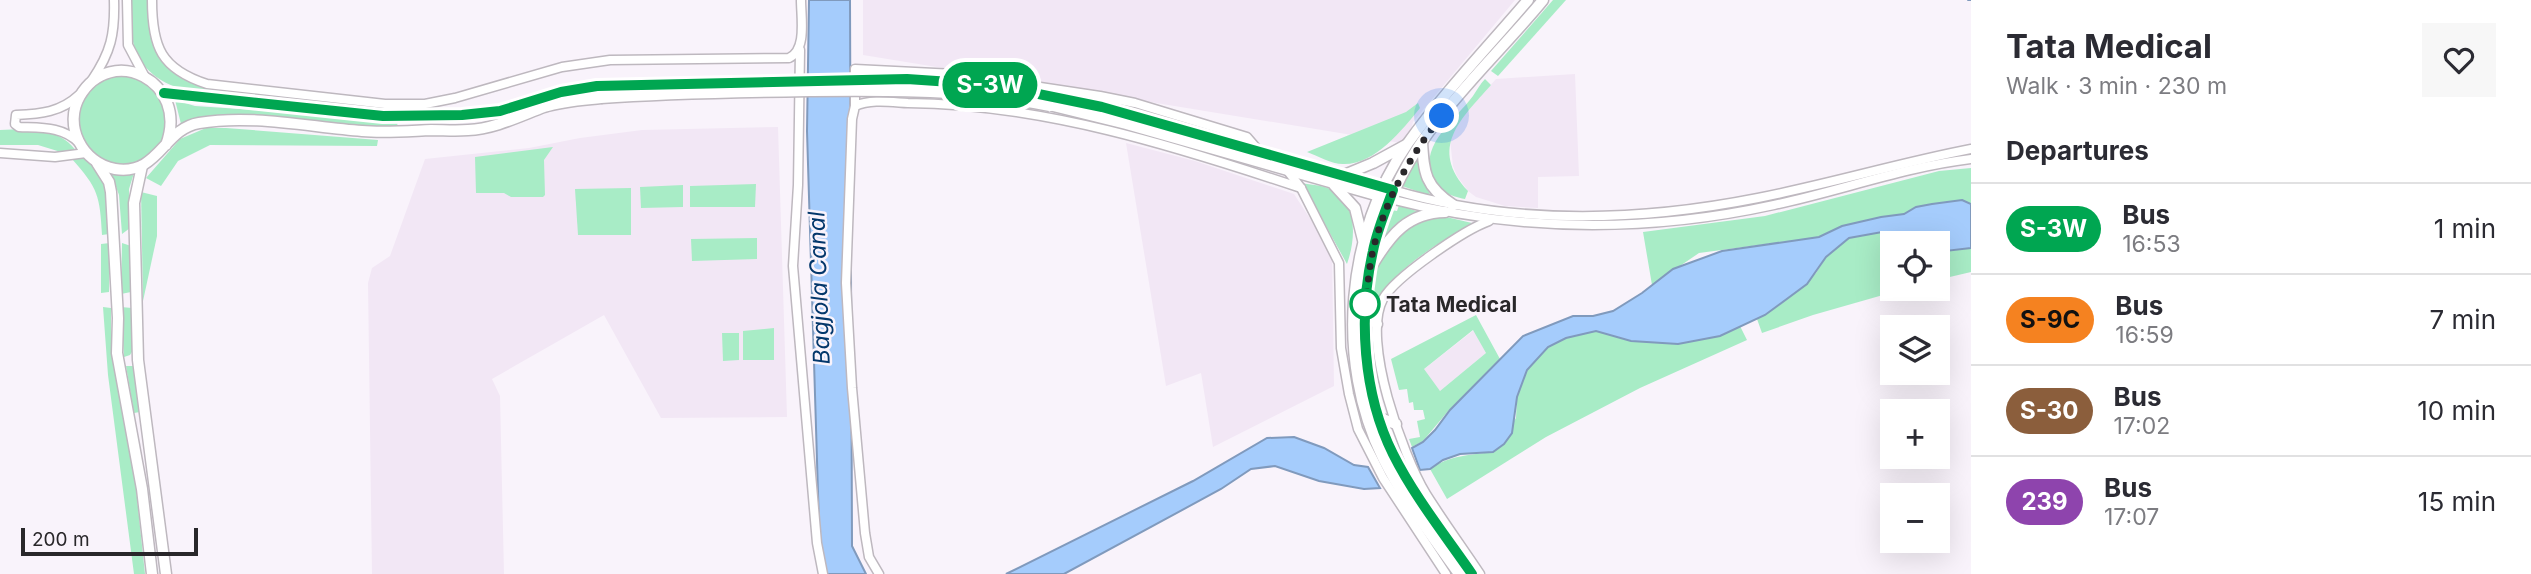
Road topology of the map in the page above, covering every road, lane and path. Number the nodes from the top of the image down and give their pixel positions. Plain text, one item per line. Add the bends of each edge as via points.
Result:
1 (114, 0) edge
2 (127, 0) edge
3 (152, 0) edge
4 (801, 0) edge
5 (1528, 0) edge
6 (1543, 0) edge
7 (800, 48) junction
8 (145, 77) junction
9 (91, 83) junction
10 (270, 92) junction
11 (164, 93) junction
12 (81, 94) junction
13 (1051, 103) junction
14 (268, 104) junction
15 (855, 106) junction
16 (1422, 141) junction
17 (79, 143) junction
18 (1408, 144) junction
19 (166, 145) junction
20 (1971, 149) edge
21 (1260, 152) junction
22 (0, 153) edge
23 (86, 153) junction
24 (1971, 159) edge
25 (97, 162) junction
26 (142, 166) junction
27 (1285, 168) junction
28 (1344, 176) junction
29 (1330, 182) junction
30 (1301, 188) junction
31 (1387, 193) junction
32 (1449, 209) junction
33 (1493, 219) junction
34 (1627, 221) junction
35 (1363, 244) junction
36 (1370, 270) junction
37 (1365, 314) junction
38 (1377, 324) junction
39 (1380, 418) junction
40 (1396, 425) junction
41 (152, 574) edge
42 (166, 574) edge
43 (823, 574) edge
44 (879, 574) edge
45 (1446, 574) edge
46 (1459, 574) edge
47 (1472, 574) edge
48 (1480, 574) edge

1 - 9 street via 110,50
2 - 8 street via 128,45
3 - 10 street via 155,38 170,66 207,84
4 - 7 street
5 - 18 main road
6 - 16 main road
7 - 10 street via 789,58 584,62 425,104
7 - 43 street via 793,265
8 - 9 main road via 123,71
8 - 11 main road
9 - 12 main road
10 - 14 street
11 - 14 main road
11 - 19 main road via 172,119
12 - 17 main road via 74,118
12 - 17 street via 61,109 15,118 19,127 61,130
13 - 14 main road, bridge via 984,84 907,79 597,86 500,111 462,115 383,116
13 - 19 main road, bridge via 919,90 601,97 565,102 469,130 366,132 279,123 195,123 181,129
13 - 21 main road via 1102,107
13 - 27 main road
15 - 21 street via 855,69 955,74 1135,103 1247,137
15 - 30 street via 920,103 1022,113 1101,130
15 - 44 street via 846,283 865,533 869,557
16 - 31 main road
16 - 32 main road via 1430,186
17 - 23 main road
18 - 28 main road
18 - 31 main road
19 - 26 main road
20 - 34 street via 1756,199
21 - 28 main road
22 - 23 street via 55,157
23 - 25 main road
24 - 34 street via 1773,205 1679,220
25 - 26 main road via 119,169
25 - 41 main road via 111,192 117,353
26 - 42 main road via 134,203 138,360
27 - 29 main road
27 - 30 street
28 - 31 main road
29 - 31 main road
29 - 35 main road via 1355,208
30 - 45 street via 1339,262 1344,369 1358,429 1383,478
31 - 32 street
31 - 35 main road
31 - 36 main road
32 - 33 street
32 - 34 street
32 - 36 main road via 1428,213 1392,235
33 - 34 street via 1566,225
33 - 38 street via 1456,238 1394,284 1383,299
35 - 46 main road via 1354,347 1356,375 1371,432 1392,473
36 - 37 main road
37 - 38 main road
37 - 39 main road via 1366,355
38 - 40 street via 1379,356
39 - 40 main road
39 - 47 main road via 1396,460
40 - 48 street via 1426,493

